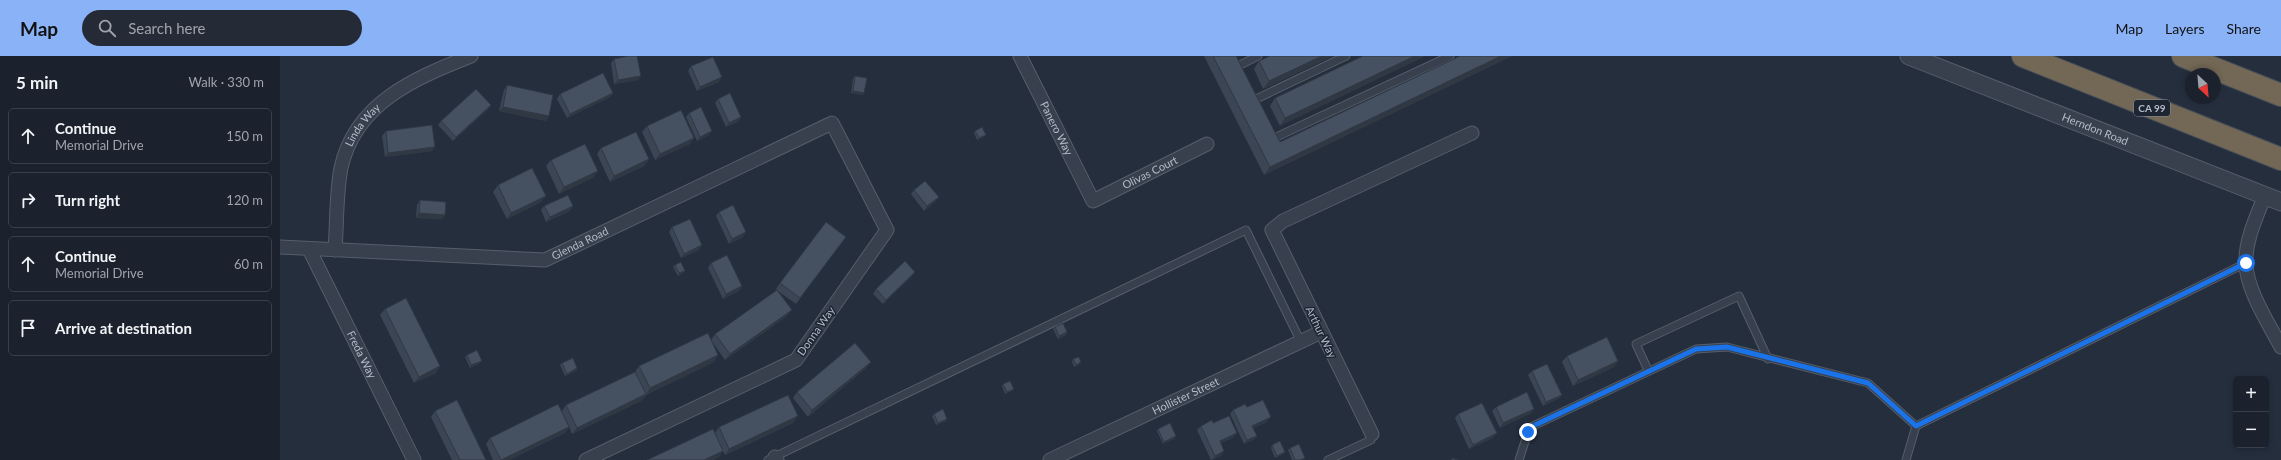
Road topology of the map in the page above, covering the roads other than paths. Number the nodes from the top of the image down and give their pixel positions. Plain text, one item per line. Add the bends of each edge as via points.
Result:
1 (471, 56) edge
2 (1020, 56) edge
3 (1258, 56) edge
4 (1346, 56) edge
5 (1450, 56) edge
6 (1909, 56) edge
7 (2023, 56) edge
8 (2183, 56) edge
9 (1238, 67) edge
10 (2281, 95) edge
11 (1254, 100) edge
12 (832, 123) joint
13 (1266, 126) edge
14 (1472, 133) dead end
15 (1207, 144) dead end
16 (2281, 159) edge
17 (2265, 195) junction
18 (1093, 201) joint
19 (2281, 202) edge
20 (280, 247) edge
21 (309, 249) junction
22 (335, 250) junction
23 (2246, 263) junction
24 (1321, 332) junction
25 (1302, 342) junction
26 (2281, 347) edge
27 (1768, 359) junction
28 (1648, 370) junction
29 (1916, 426) junction
30 (1372, 434) joint
31 (774, 459) edge
32 (414, 460) edge
33 (586, 460) edge
34 (1050, 460) edge
35 (1328, 460) edge
36 (1519, 460) edge
37 (1906, 460) edge

1 - 22 street, Linda Way via 390,94 360,123 350,140 341,170
2 - 18 street, Panero Way
3 - 9 lane
4 - 11 lane
5 - 13 lane via 1272,138
6 - 17 street, Herndon Road
7 - 16 highway, CA 99
8 - 10 highway
12 - 22 street, Glenda Road via 545,260
12 - 33 street, Donna Way via 887,230 796,360
14 - 24 street, Arthur Way via 1283,221 1272,230
15 - 18 street, Olivas Court
17 - 19 street, Herndon Road
17 - 23 street via 2250,234
20 - 21 street, Glenda Road
21 - 22 street, Glenda Road
21 - 32 street, Freda Way
23 - 26 street via 2251,286
23 - 29 lane
24 - 25 street, Hollister Street
24 - 30 street, Arthur Way
25 - 31 lane via 1246,230
25 - 34 street, Hollister Street
27 - 28 lane via 1727,347 1696,349
27 - 28 lane via 1739,296 1636,344
27 - 29 lane via 1868,383
28 - 36 lane via 1533,426 1528,432
29 - 37 lane
30 - 35 lane via 1371,440

